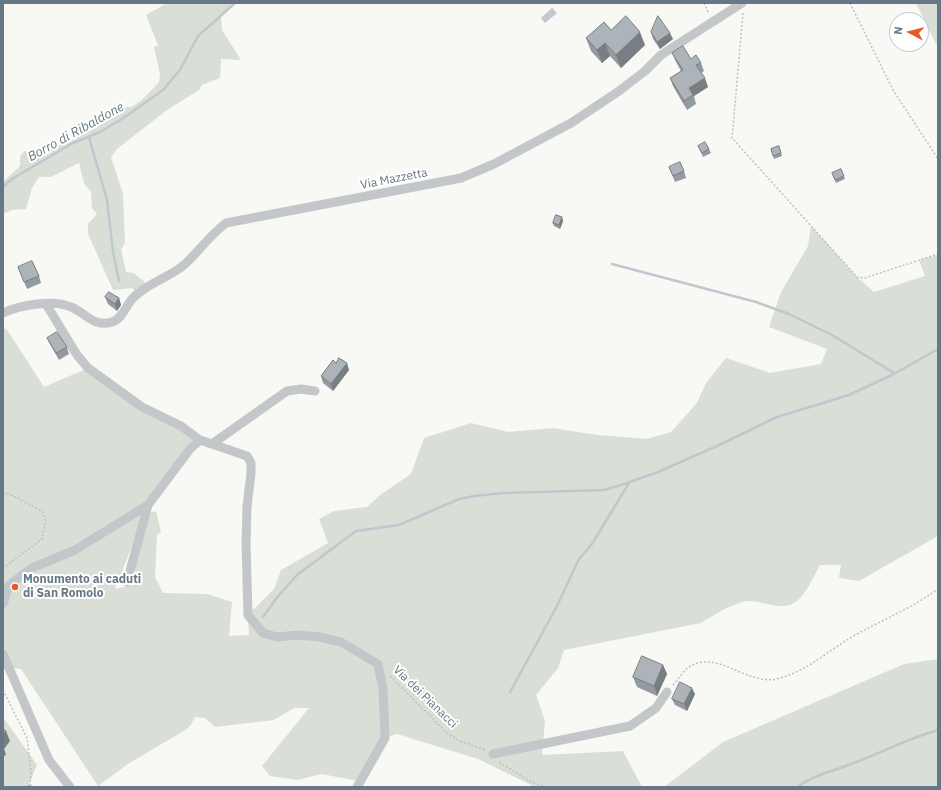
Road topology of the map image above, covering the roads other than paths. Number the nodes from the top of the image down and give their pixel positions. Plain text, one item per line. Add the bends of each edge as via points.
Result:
1 (743, 6) edge
2 (46, 304) junction
3 (3, 313) edge
4 (315, 391) dead end
5 (200, 440) junction
6 (212, 444) junction
7 (148, 505) junction
8 (127, 582) dead end
9 (3, 604) edge
10 (3, 654) edge
11 (667, 692) road end
12 (493, 754) road end
13 (70, 787) edge
14 (357, 787) edge

1 - 2 street, Via Mazzetta via 713,21 661,55 619,91 571,123 494,164 461,178 226,223 212,234 184,265 133,298 120,317 113,322 92,322 73,307 62,303
2 - 3 street via 22,306
2 - 5 street via 77,355 88,368 142,407 181,426
4 - 6 street via 287,391
5 - 6 street
5 - 7 street via 190,449
6 - 14 street via 247,456 251,463 246,543 248,615 263,633 277,637 320,637 341,642 378,664 383,689 384,738
7 - 8 street
7 - 9 street via 75,550 32,568 9,585
10 - 13 street via 49,760
11 - 12 street via 656,708 630,726

